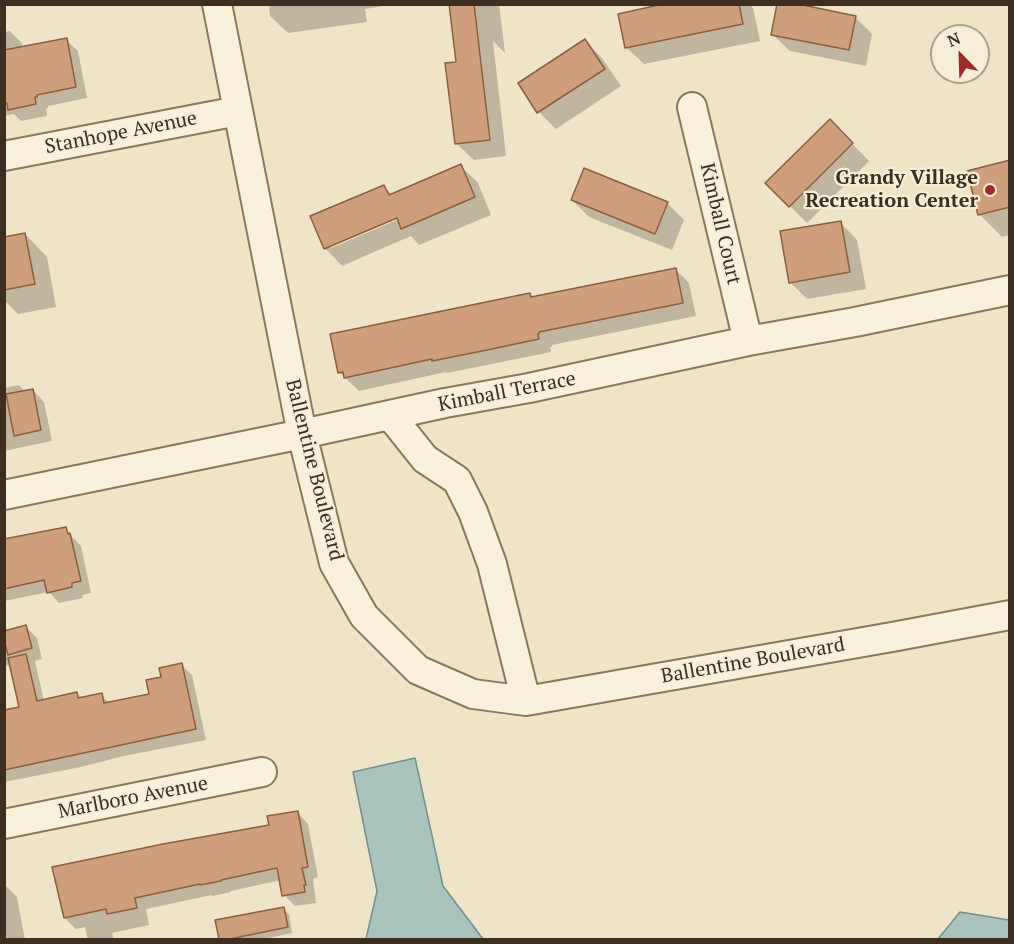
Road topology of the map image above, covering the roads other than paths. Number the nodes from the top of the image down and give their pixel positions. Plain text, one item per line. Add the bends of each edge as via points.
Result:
1 (217, 4) edge
2 (693, 107) dead end
3 (238, 111) junction
4 (4, 156) edge
5 (1010, 290) edge
6 (748, 341) junction
7 (390, 415) junction
8 (302, 434) junction
9 (4, 495) edge
10 (1010, 615) edge
11 (526, 701) junction
12 (262, 772) dead end
13 (4, 824) edge

1 - 3 street, Ballentine Boulevard
2 - 6 street, Kimball Court
3 - 4 street, Stanhope Avenue
3 - 8 street, Ballentine Boulevard
5 - 6 street, Kimball Terrace
6 - 7 street, Kimball Terrace
7 - 8 street, Kimball Terrace
7 - 11 street via 425,459 458,480 492,564
8 - 9 street, Kimball Terrace
8 - 11 street, Ballentine Boulevard via 334,563 364,616 418,670 473,694
10 - 11 street, Ballentine Boulevard
12 - 13 street, Marlboro Avenue

